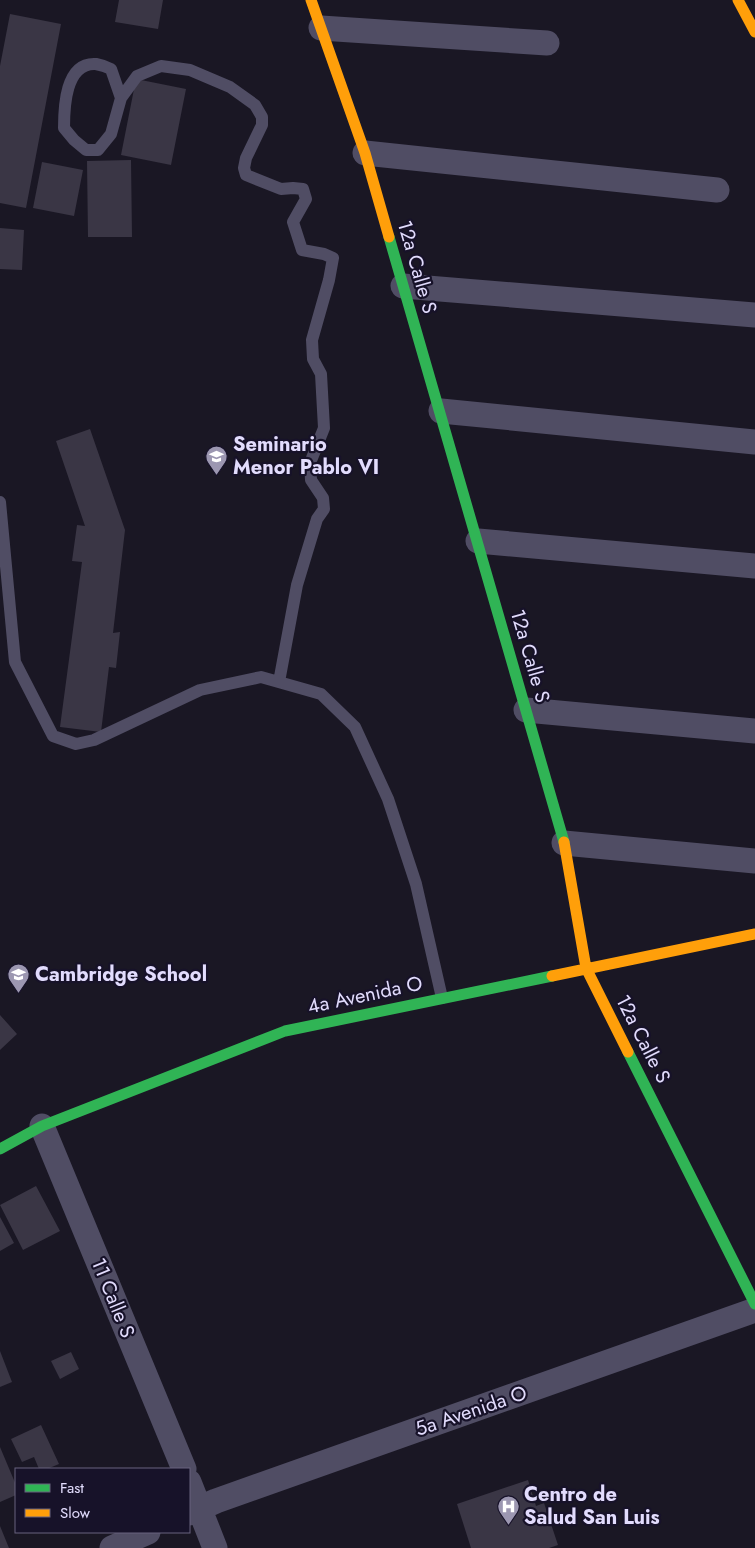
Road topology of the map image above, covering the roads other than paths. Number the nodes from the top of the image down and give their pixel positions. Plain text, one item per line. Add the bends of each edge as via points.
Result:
1 (311, 0) edge
2 (738, 0) edge
3 (321, 28) junction
4 (755, 32) edge
5 (547, 43) dead end
6 (121, 98) junction
7 (365, 154) junction
8 (717, 190) dead end
9 (403, 286) junction
10 (755, 315) edge
11 (440, 411) junction
12 (755, 442) edge
13 (0, 502) edge
14 (478, 541) junction
15 (755, 566) edge
16 (279, 682) junction
17 (526, 710) junction
18 (755, 731) edge
19 (564, 843) junction
20 (755, 861) edge
21 (755, 934) edge
22 (586, 968) junction
23 (442, 998) junction
24 (42, 1126) junction
25 (0, 1149) edge
26 (755, 1304) edge
27 (755, 1310) edge
28 (184, 1468) edge
29 (190, 1488) edge
30 (194, 1511) edge
31 (146, 1533) edge
32 (112, 1548) edge
33 (215, 1548) edge

1 - 3 street, 12a Calle S
2 - 4 street
3 - 5 street
3 - 7 street, 12a Calle S
6 - 6 lane via 111,69 95,64 82,67 71,79 64,104 64,128 86,150 98,150 111,134
6 - 16 lane via 137,76 161,66 190,70 230,87 255,105 262,117 262,125 246,158 246,175 282,189 303,189 306,199 293,222 302,250 333,258 312,340 313,359 321,374 324,428 310,464 311,480 323,498 324,509 317,519 297,585
7 - 8 street
7 - 9 street, 12a Calle S
9 - 10 street
9 - 11 street, 12a Calle S
11 - 12 street
11 - 14 street, 12a Calle S
13 - 16 lane via 15,662 52,736 76,744 94,740 200,690 261,677
14 - 15 street
14 - 17 street, 12a Calle S
16 - 23 lane via 320,694 355,727 388,799 413,875
17 - 18 street
17 - 19 street, 12a Calle S
19 - 20 street
19 - 22 street, 12a Calle S
21 - 22 street, 4a Avenida O
22 - 23 street, 4a Avenida O
22 - 26 street, 12a Calle S
23 - 24 street, 4a Avenida O via 285,1031
24 - 25 street, 4a Avenida O
24 - 28 street, 11 Calle S
27 - 30 street, 5a Avenida O
29 - 30 street
30 - 33 street
31 - 32 street

